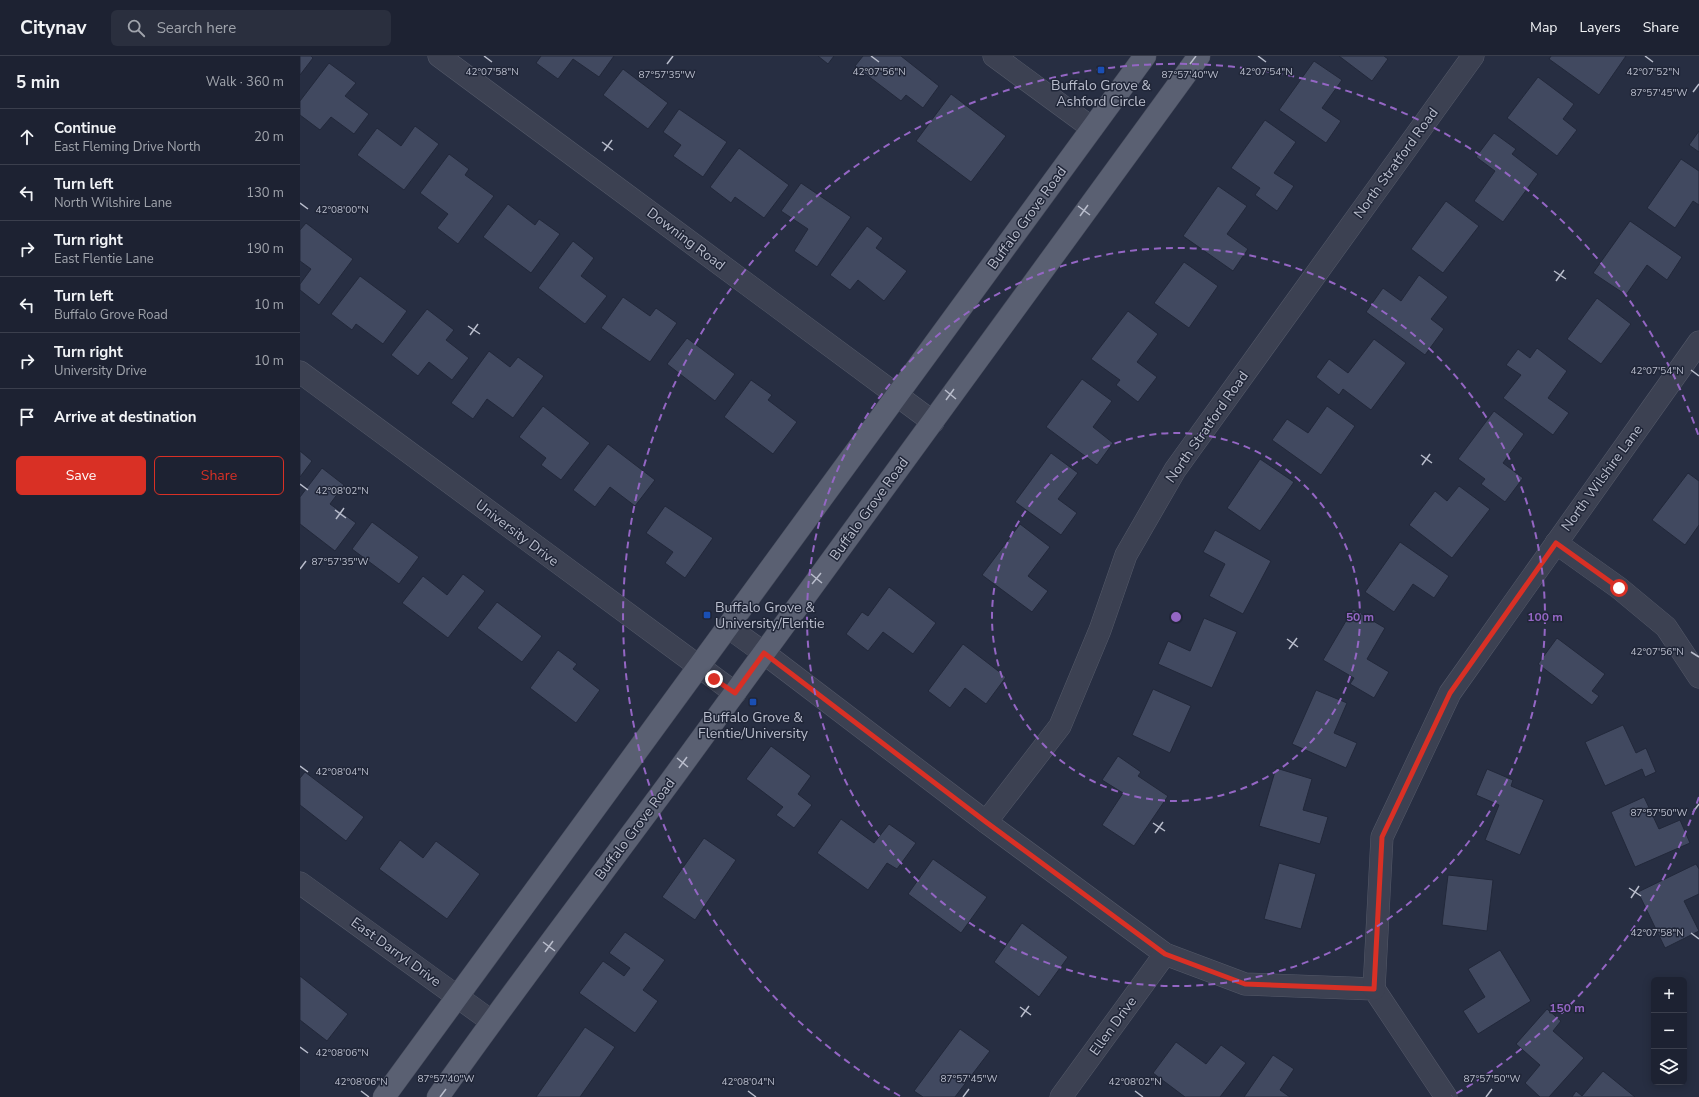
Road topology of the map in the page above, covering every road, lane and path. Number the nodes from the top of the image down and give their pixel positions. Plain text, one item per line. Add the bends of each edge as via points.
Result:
1 (439, 56) edge
2 (994, 56) edge
3 (1145, 56) edge
4 (1199, 56) edge
5 (1474, 56) edge
6 (1092, 128) junction
7 (1699, 342) edge
8 (300, 372) edge
9 (896, 396) junction
10 (933, 422) junction
11 (1556, 543) junction
12 (728, 627) junction
13 (764, 653) junction
14 (699, 667) junction
15 (1699, 677) edge
16 (735, 693) junction
17 (986, 822) junction
18 (300, 883) edge
19 (1165, 954) junction
20 (1374, 989) junction
21 (458, 997) junction
22 (491, 1022) junction
23 (384, 1097) edge
24 (438, 1097) edge
25 (1061, 1097) edge
26 (1446, 1097) edge

1 - 9 street, Downing Road
2 - 6 street
3 - 6 main road, Buffalo Grove Road
4 - 10 main road, Buffalo Grove Road
5 - 17 street, North Stratford Road via 1175,470 1126,555 1100,630 1060,726
6 - 9 main road, Buffalo Grove Road
7 - 11 street, North Wilshire Lane
8 - 14 street, University Drive
9 - 10 street, Downing Road
9 - 12 main road, Buffalo Grove Road
10 - 13 main road, Buffalo Grove Road
11 - 15 street via 1619,588 1666,627
11 - 20 street, North Wilshire Lane via 1450,693 1382,837
12 - 13 street
12 - 14 main road, Buffalo Grove Road
13 - 16 main road, Buffalo Grove Road
13 - 17 street
14 - 16 street, University Drive
14 - 21 main road, Buffalo Grove Road
16 - 22 main road, Buffalo Grove Road
17 - 19 street
18 - 21 street, East Darryl Drive
19 - 20 street via 1245,984
19 - 25 street, Ellen Drive
20 - 26 street
21 - 22 street, East Darryl Drive
21 - 23 main road, Buffalo Grove Road
22 - 24 main road, Buffalo Grove Road

